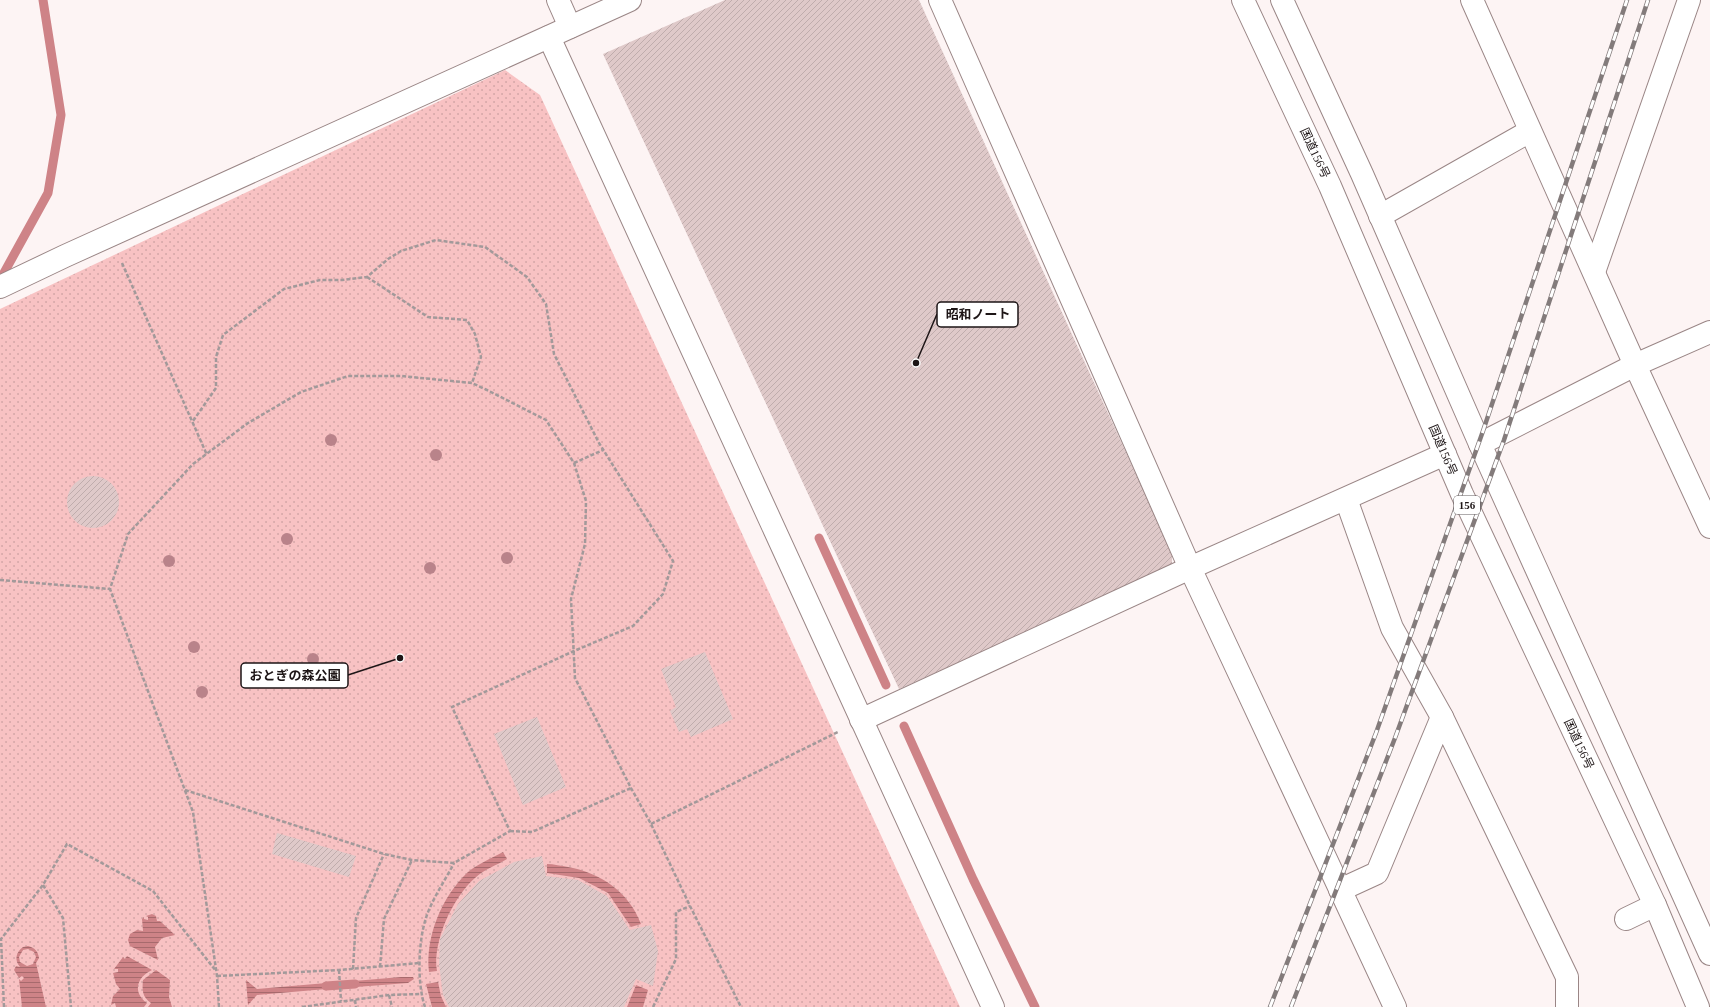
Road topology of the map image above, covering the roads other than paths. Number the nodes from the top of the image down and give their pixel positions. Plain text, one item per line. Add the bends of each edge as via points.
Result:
1 (558, 0) edge
2 (630, 0) edge
3 (940, 0) edge
4 (1243, 0) edge
5 (1282, 0) edge
6 (1472, 0) edge
7 (1689, 0) edge
8 (570, 27) junction
9 (549, 37) junction
10 (1530, 131) junction
11 (1380, 216) junction
12 (1594, 272) junction
13 (0, 287) edge
14 (1710, 332) edge
15 (1635, 365) junction
16 (1480, 444) junction
17 (1445, 454) junction
18 (1346, 499) junction
19 (1710, 527) edge
20 (1190, 568) junction
21 (1442, 717) junction
22 (861, 720) junction
23 (1340, 890) junction
24 (1655, 905) junction
25 (1626, 919) dead end
26 (1710, 954) edge
27 (993, 1007) edge
28 (1395, 1007) edge
29 (1567, 1007) edge
30 (1698, 1007) edge

1 - 8 main road
2 - 8 main road
3 - 20 main road
4 - 17 main road, 国道156号 / 156 via 1330,186
5 - 11 main road
6 - 10 main road
7 - 12 main road
8 - 9 main road
9 - 13 main road
9 - 22 main road
10 - 11 main road
10 - 12 main road
11 - 16 main road
12 - 15 main road
14 - 15 main road
15 - 16 main road
15 - 19 main road
16 - 26 main road
17 - 18 main road
17 - 24 main road, 国道156号 / 156
18 - 20 main road
18 - 21 main road via 1392,628
20 - 22 main road
20 - 23 main road
21 - 23 main road via 1377,873
21 - 29 main road via 1568,978
22 - 27 main road
23 - 28 main road
24 - 25 main road
24 - 30 main road, 国道156号 / 156

